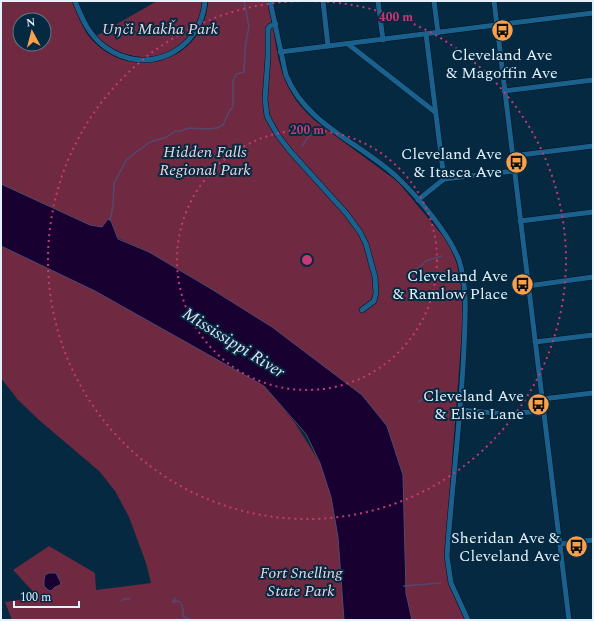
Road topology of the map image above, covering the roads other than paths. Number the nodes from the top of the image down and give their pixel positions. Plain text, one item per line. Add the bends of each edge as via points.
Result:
1 (75, 1) edge
2 (205, 1) edge
3 (270, 1) edge
4 (323, 1) edge
5 (378, 1) edge
6 (434, 1) edge
7 (494, 1) edge
8 (593, 13) edge
9 (276, 24) junction
10 (496, 25) junction
11 (438, 33) junction
12 (426, 34) junction
13 (383, 40) junction
14 (348, 44) junction
15 (328, 46) junction
16 (280, 52) junction
17 (593, 80) edge
18 (504, 91) junction
19 (435, 112) junction
20 (593, 146) edge
21 (512, 156) junction
22 (514, 171) junction
23 (444, 179) junction
24 (418, 200) junction
25 (593, 212) edge
26 (520, 221) junction
27 (593, 278) edge
28 (528, 286) junction
29 (362, 310) dead end
30 (593, 335) edge
31 (535, 342) junction
32 (593, 393) edge
33 (542, 399) junction
34 (460, 410) junction
35 (543, 411) junction
36 (593, 540) edge
37 (560, 544) junction
38 (468, 620) edge
39 (569, 620) edge

1 - 2 street via 87,29 98,41 119,54 143,60 169,55 186,44 198,27
3 - 9 street
4 - 15 street
5 - 13 street
6 - 11 street
7 - 10 street
8 - 10 street
9 - 16 street
9 - 29 street via 268,29 265,99 267,116 290,151 346,213 366,244 375,277 376,293 374,301
10 - 11 street
10 - 18 street
11 - 12 street
12 - 13 street
12 - 19 street
13 - 14 street
14 - 15 street
14 - 19 street
15 - 16 street
16 - 24 street via 290,84 298,99 309,111 388,170
17 - 18 street
18 - 21 street
19 - 23 street
20 - 21 street
21 - 22 street
22 - 23 street
22 - 26 street
23 - 24 street
24 - 34 street via 450,241 462,274 466,297
25 - 26 street
26 - 28 street
27 - 28 street
28 - 31 street
30 - 31 street
31 - 33 street
32 - 33 street
33 - 35 street
34 - 35 street via 506,414
34 - 38 street via 447,556 451,583
35 - 37 street
36 - 37 street
37 - 39 street

